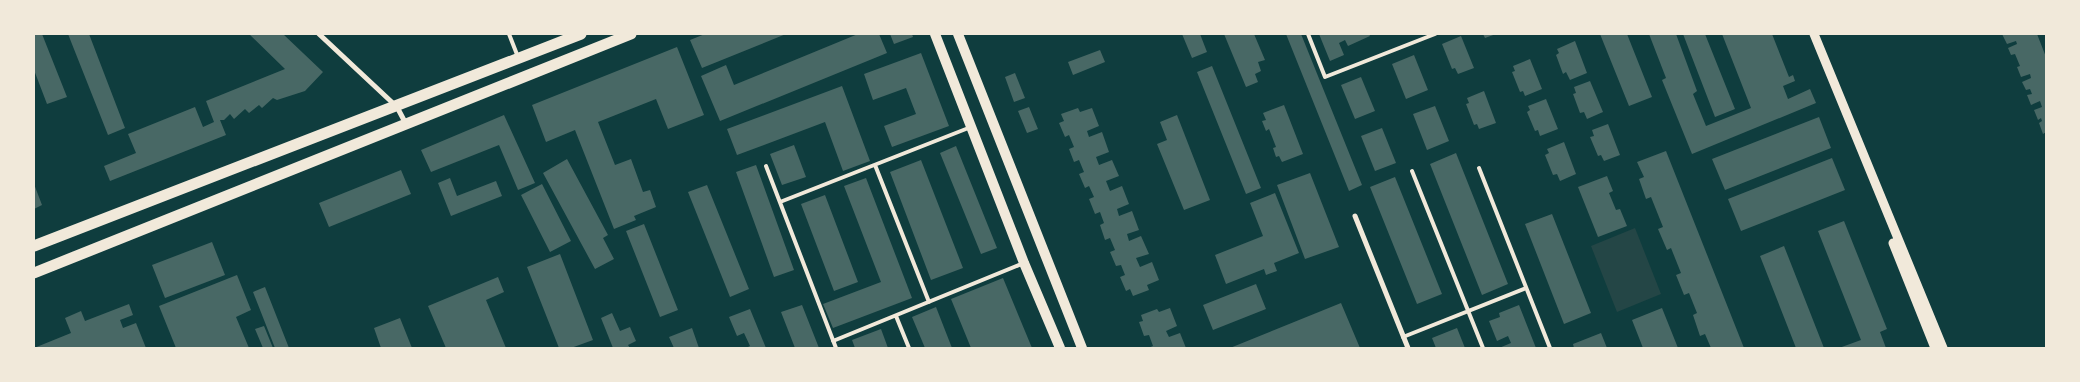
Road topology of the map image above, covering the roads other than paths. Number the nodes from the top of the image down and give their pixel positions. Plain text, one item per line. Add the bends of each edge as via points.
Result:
1 (319, 34) edge
2 (509, 34) edge
3 (581, 34) edge
4 (632, 34) edge
5 (935, 34) edge
6 (958, 34) edge
7 (1308, 34) edge
8 (1435, 34) edge
9 (1812, 34) edge
10 (518, 59) junction
11 (397, 106) junction
12 (406, 124) junction
13 (971, 127) junction
14 (875, 165) junction
15 (766, 166) dead end
16 (1479, 168) dead end
17 (1412, 171) dead end
18 (780, 202) junction
19 (1355, 216) dead end
20 (34, 246) edge
21 (1024, 263) junction
22 (34, 273) edge
23 (1526, 288) junction
24 (928, 302) junction
25 (1468, 311) junction
26 (896, 316) junction
27 (1403, 337) junction
28 (833, 341) junction
29 (836, 348) edge
30 (909, 348) edge
31 (1060, 348) edge
32 (1082, 348) edge
33 (1408, 348) edge
34 (1483, 348) edge
35 (1550, 348) edge
36 (1935, 348) edge
37 (1943, 348) edge

1 - 11 street
2 - 10 lane
3 - 10 main road
4 - 12 main road
5 - 13 main road
6 - 32 main road
7 - 8 lane via 1325,77
9 - 36 street
9 - 37 street
10 - 11 main road
11 - 12 street
11 - 20 main road
12 - 22 main road
13 - 14 lane
13 - 21 main road
14 - 18 lane
14 - 24 lane
15 - 18 lane
16 - 23 lane
17 - 25 lane
18 - 28 lane
19 - 27 street
21 - 24 lane
21 - 31 main road
23 - 25 lane
23 - 35 lane
24 - 26 lane
25 - 27 lane
25 - 34 lane
26 - 28 lane
26 - 30 lane
27 - 33 street
28 - 29 lane

